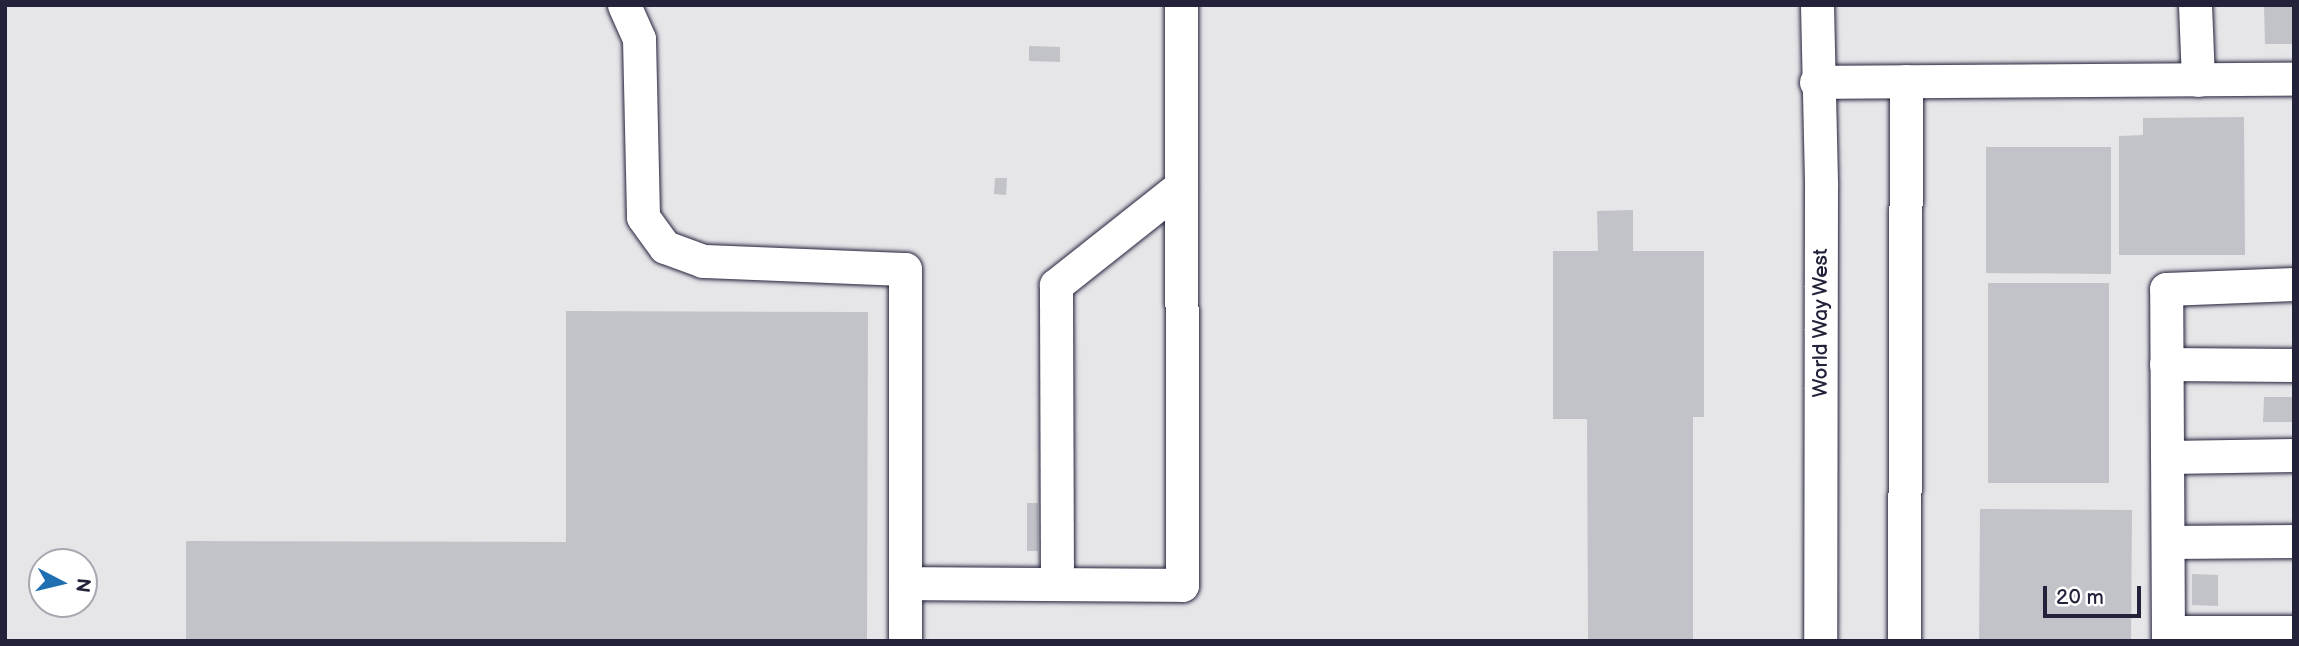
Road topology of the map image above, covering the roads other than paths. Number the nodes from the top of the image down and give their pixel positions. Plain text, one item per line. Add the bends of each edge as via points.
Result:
1 (624, 5) edge
2 (1181, 5) edge
3 (1817, 5) edge
4 (2196, 5) edge
5 (2294, 79) edge
6 (2198, 80) junction
7 (1906, 81) junction
8 (1816, 82) junction
9 (1181, 186) junction
10 (2294, 284) edge
11 (2166, 364) junction
12 (2294, 365) edge
13 (2294, 455) edge
14 (2167, 457) junction
15 (2294, 541) edge
16 (2168, 542) junction
17 (905, 583) junction
18 (1057, 584) junction
19 (2294, 632) edge
20 (2168, 636) edge
21 (905, 641) edge
22 (1820, 641) edge
23 (1904, 641) edge

1 - 17 street via 639,39 641,205 652,233 665,247 703,261 905,270
2 - 9 street
3 - 8 street, World Way West
4 - 6 street
5 - 6 street
6 - 7 street
7 - 8 street
7 - 23 street
8 - 22 street, World Way West via 1821,187
9 - 18 street via 1056,285
9 - 18 street via 1182,585
10 - 11 street via 2166,289
11 - 12 street
11 - 14 street
13 - 14 street
14 - 16 street
15 - 16 street
16 - 20 street
17 - 18 street
17 - 21 street
19 - 20 street

